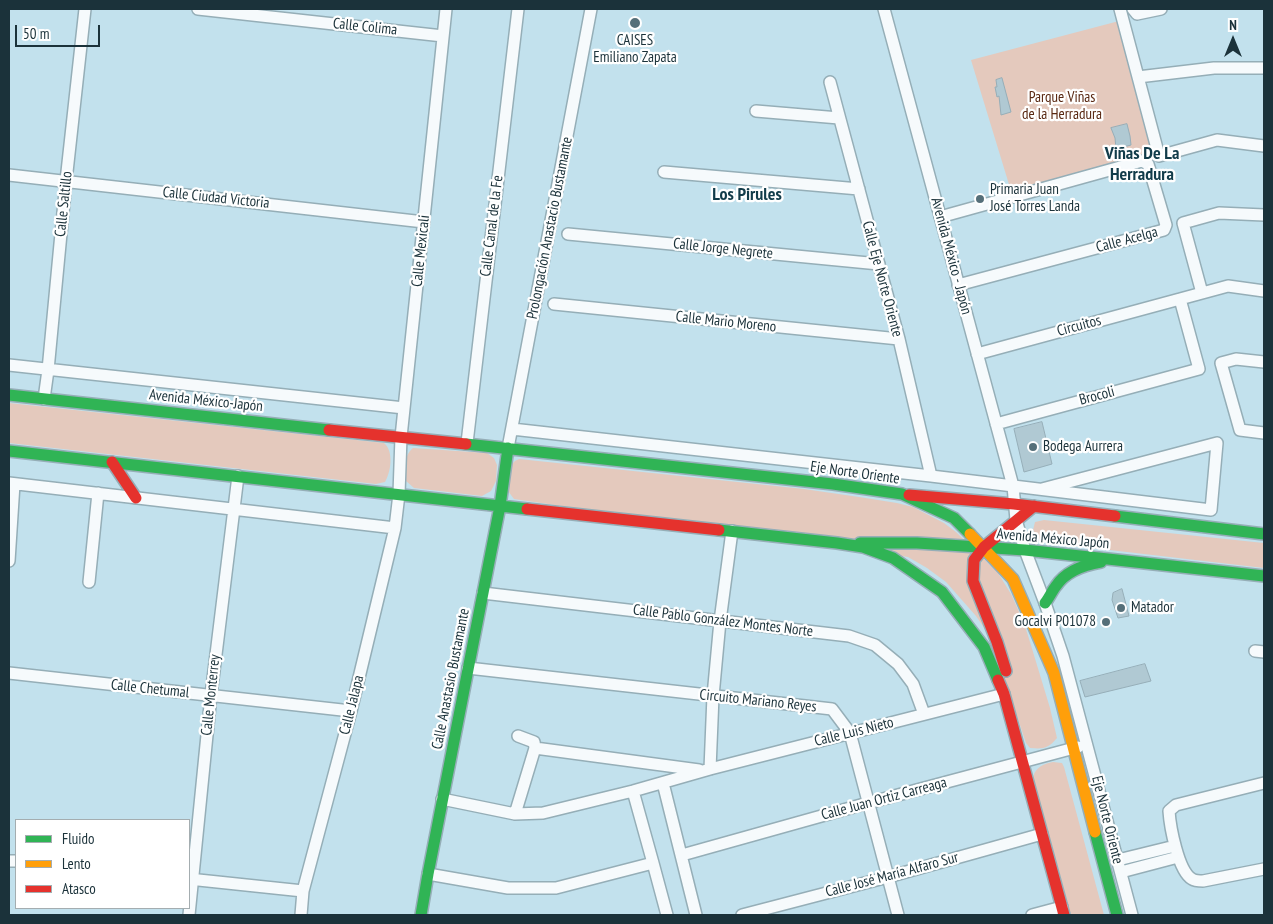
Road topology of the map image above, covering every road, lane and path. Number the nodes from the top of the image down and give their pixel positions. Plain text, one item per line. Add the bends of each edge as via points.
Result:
1 (85, 9) edge
2 (198, 9) edge
3 (446, 9) edge
4 (518, 9) edge
5 (592, 9) edge
6 (884, 9) edge
7 (1120, 9) edge
8 (1133, 9) edge
9 (1161, 9) edge
10 (443, 36) junction
11 (1264, 68) edge
12 (1138, 77) junction
13 (830, 82) dead end
14 (756, 111) dead end
15 (839, 118) junction
16 (1264, 146) edge
17 (664, 172) dead end
18 (9, 175) edge
19 (66, 181) junction
20 (859, 189) junction
21 (1264, 215) edge
22 (940, 217) junction
23 (424, 222) junction
24 (568, 234) dead end
25 (879, 264) junction
26 (958, 285) junction
27 (1264, 291) edge
28 (1202, 293) junction
29 (1180, 299) junction
30 (554, 304) dead end
31 (898, 339) junction
32 (977, 354) junction
33 (1264, 362) edge
34 (9, 365) edge
35 (48, 370) junction
36 (9, 395) edge
37 (44, 399) junction
38 (404, 408) junction
39 (996, 424) junction
40 (512, 429) junction
41 (1264, 433) edge
42 (401, 436) junction
43 (467, 444) junction
44 (508, 448) junction
45 (9, 451) edge
46 (112, 462) junction
47 (238, 476) junction
48 (931, 476) junction
49 (12, 484) edge
50 (1013, 486) junction
51 (1042, 489) junction
52 (98, 493) junction
53 (399, 494) junction
54 (902, 494) junction
55 (136, 498) junction
56 (1014, 504) junction
57 (500, 506) junction
58 (1034, 506) junction
59 (233, 509) junction
60 (1016, 520) junction
61 (395, 528) junction
62 (732, 531) junction
63 (1264, 534) edge
64 (837, 543) junction
65 (984, 547) junction
66 (1025, 550) junction
67 (1114, 559) junction
68 (9, 561) edge
69 (1264, 576) edge
70 (89, 582) dead end
71 (483, 594) junction
72 (1045, 604) junction
73 (720, 621) junction
74 (1042, 644) junction
75 (1063, 656) junction
76 (468, 668) junction
77 (9, 673) edge
78 (1004, 694) junction
79 (211, 695) junction
80 (714, 696) junction
81 (351, 711) junction
82 (924, 714) junction
83 (850, 734) junction
84 (518, 736) dead end
85 (1086, 745) junction
86 (536, 748) junction
87 (1073, 748) junction
88 (1023, 762) junction
89 (706, 770) junction
90 (663, 783) junction
91 (1264, 783) edge
92 (633, 791) junction
93 (1086, 797) junction
94 (442, 799) junction
95 (868, 803) junction
96 (1103, 810) junction
97 (515, 814) junction
98 (1042, 834) junction
99 (1176, 851) junction
100 (682, 855) junction
101 (1118, 860) junction
102 (654, 862) junction
103 (1264, 869) edge
104 (1121, 872) junction
105 (428, 874) junction
106 (888, 877) junction
107 (191, 879) edge
108 (304, 891) junction
109 (190, 897) edge
110 (1063, 911) edge
111 (300, 915) edge
112 (421, 915) edge
113 (667, 915) edge
114 (696, 915) edge
115 (742, 915) edge
116 (898, 915) edge
117 (1032, 915) edge
118 (1116, 915) edge
119 (1132, 915) edge

1 - 19 street, Calle Saltillo
2 - 10 street, Calle Colima
3 - 10 street, Calle Mexicali
4 - 43 street, Calle Canal de la Fe
5 - 40 street, Prolongación Anastacio Bustamante
6 - 22 street, Avenida México - Japón
7 - 12 street
8 - 9 street via 1136,14
10 - 23 street, Calle Mexicali
11 - 12 street via 1214,68
12 - 16 street via 1159,156 1217,140
13 - 15 street, Calle Eje Norte Oriente
14 - 15 street
15 - 20 street, Calle Eje Norte Oriente
17 - 20 street
18 - 19 street, Calle Ciudad Victoria
19 - 23 street, Calle Ciudad Victoria
19 - 35 street, Calle Saltillo
20 - 25 street, Calle Eje Norte Oriente
21 - 28 street via 1219,213 1183,223
22 - 26 street, Avenida México - Japón
22 - 26 street, Calle Acelga via 1142,161 1148,164 1166,225 1164,230
23 - 38 street, Calle Mexicali
24 - 25 street, Calle Jorge Negrete
25 - 31 street, Calle Eje Norte Oriente
26 - 32 street, Avenida México - Japón
27 - 28 street, Circuitos via 1228,286
28 - 29 street, Circuitos
29 - 32 street, Circuitos
29 - 39 street, Brocoli via 1199,369
30 - 31 street, Calle Mario Moreno
31 - 48 street, Calle Eje Norte Oriente
32 - 39 street, Avenida México - Japón
33 - 41 street via 1236,359 1221,363 1240,430
34 - 35 street
35 - 37 street, Calle Saltillo
35 - 38 street
36 - 37 main road, Avenida México-Japón
37 - 42 main road, Avenida México-Japón
38 - 42 street, Calle Mexicali
39 - 50 street, Avenida México - Japón
40 - 44 street, Prolongación Anastacio Bustamante
40 - 48 street, Eje Norte Oriente
42 - 43 main road, Eje Norte Oriente
42 - 53 street, Calle Mexicali
43 - 44 main road, Eje Norte Oriente
44 - 54 main road, Eje Norte Oriente
44 - 57 main road, Calle Anastasio Bustamante
45 - 46 main road
46 - 47 main road
46 - 55 main road
47 - 53 main road
47 - 59 street, Calle Monterrey
48 - 50 street, Eje Norte Oriente
49 - 52 street
49 - 68 street
50 - 51 street, Eje Norte Oriente
50 - 56 street, Avenida México - Japón
51 - 51 street, Eje Norte Oriente via 1211,510 1217,443 1125,467
52 - 55 street
52 - 70 street
53 - 57 main road
53 - 61 street, Calle Jalapa
54 - 56 main road, Avenida México Japón
54 - 65 main road, Eje Norte Oriente via 954,518
55 - 59 street
56 - 58 main road, Avenida México Japón
56 - 60 street, Avenida México - Japón
57 - 62 main road
57 - 71 main road, Calle Anastasio Bustamante
58 - 60 main road
58 - 63 main road, Avenida México Japón
59 - 61 street
59 - 79 street, Calle Monterrey
60 - 65 main road
60 - 66 street, Avenida México - Japón
61 - 81 street, Calle Jalapa
62 - 64 main road
62 - 73 street
64 - 65 main road, Avenida México Japón
64 - 78 main road via 863,547 893,558 942,592 984,647
65 - 66 main road, Avenida México Japón
65 - 74 main road, Eje Norte Oriente via 1013,579
65 - 78 main road via 974,560 973,581 1009,681
66 - 67 main road, Avenida México Japón
66 - 72 street, Avenida México - Japón
67 - 69 main road, Avenida México Japón
67 - 72 main road via 1071,572 1059,582
71 - 73 street, Calle Pablo González Montes Norte
71 - 76 main road, Calle Anastasio Bustamante
72 - 75 street, Avenida México - Japón
73 - 80 street
73 - 82 street, Calle Pablo González Montes Norte via 849,636 875,644 898,664 913,684
74 - 75 main road
74 - 87 main road, Eje Norte Oriente via 1054,673
75 - 85 street, Avenida México - Japón
76 - 80 street, Circuito Mariano Reyes
76 - 94 main road, Calle Anastasio Bustamante
77 - 79 street, Calle Chetumal
78 - 82 street, Calle Luis Nieto
78 - 88 main road
79 - 81 street, Calle Chetumal
79 - 107 street, Calle Monterrey
80 - 83 street, Circuito Mariano Reyes via 832,709
80 - 89 street
81 - 108 street, Calle Jalapa
82 - 83 street, Calle Luis Nieto
83 - 89 street, Calle Luis Nieto
83 - 95 street, Circuito Mariano Reyes
84 - 86 street via 534,742
85 - 87 street, Calle Juan Ortiz Carreaga
85 - 96 street, Avenida México - Japón
86 - 89 street, Calle Luis Nieto
86 - 97 street
87 - 88 street, Calle Juan Ortiz Carreaga
87 - 93 main road, Eje Norte Oriente
88 - 95 street, Calle Juan Ortiz Carreaga
88 - 98 main road
89 - 90 street, Calle Luis Nieto
90 - 92 street, Calle Luis Nieto
90 - 100 street
91 - 99 street via 1176,805 1169,811
92 - 97 street, Calle Luis Nieto via 543,813
92 - 102 street
93 - 96 main road
93 - 118 main road, Eje Norte Oriente
94 - 97 street, Calle Luis Nieto
94 - 105 main road, Calle Anastasio Bustamante
95 - 100 street, Calle Juan Ortiz Carreaga
95 - 106 street, Circuito Mariano Reyes
96 - 101 street, Avenida México - Japón
98 - 106 street, Calle José María Alfaro Sur
98 - 110 main road
99 - 101 street
99 - 103 street via 1188,877 1193,880 1204,881
99 - 104 street
100 - 114 street
101 - 104 street, Avenida México - Japón
102 - 105 street via 556,888 508,888
102 - 113 street
104 - 119 street, Avenida México - Japón
105 - 112 main road, Calle Anastasio Bustamante
106 - 115 street, Calle José María Alfaro Sur
106 - 116 street, Circuito Mariano Reyes
107 - 108 street
107 - 109 street, Calle Monterrey
108 - 111 street, Calle Jalapa
110 - 117 street

